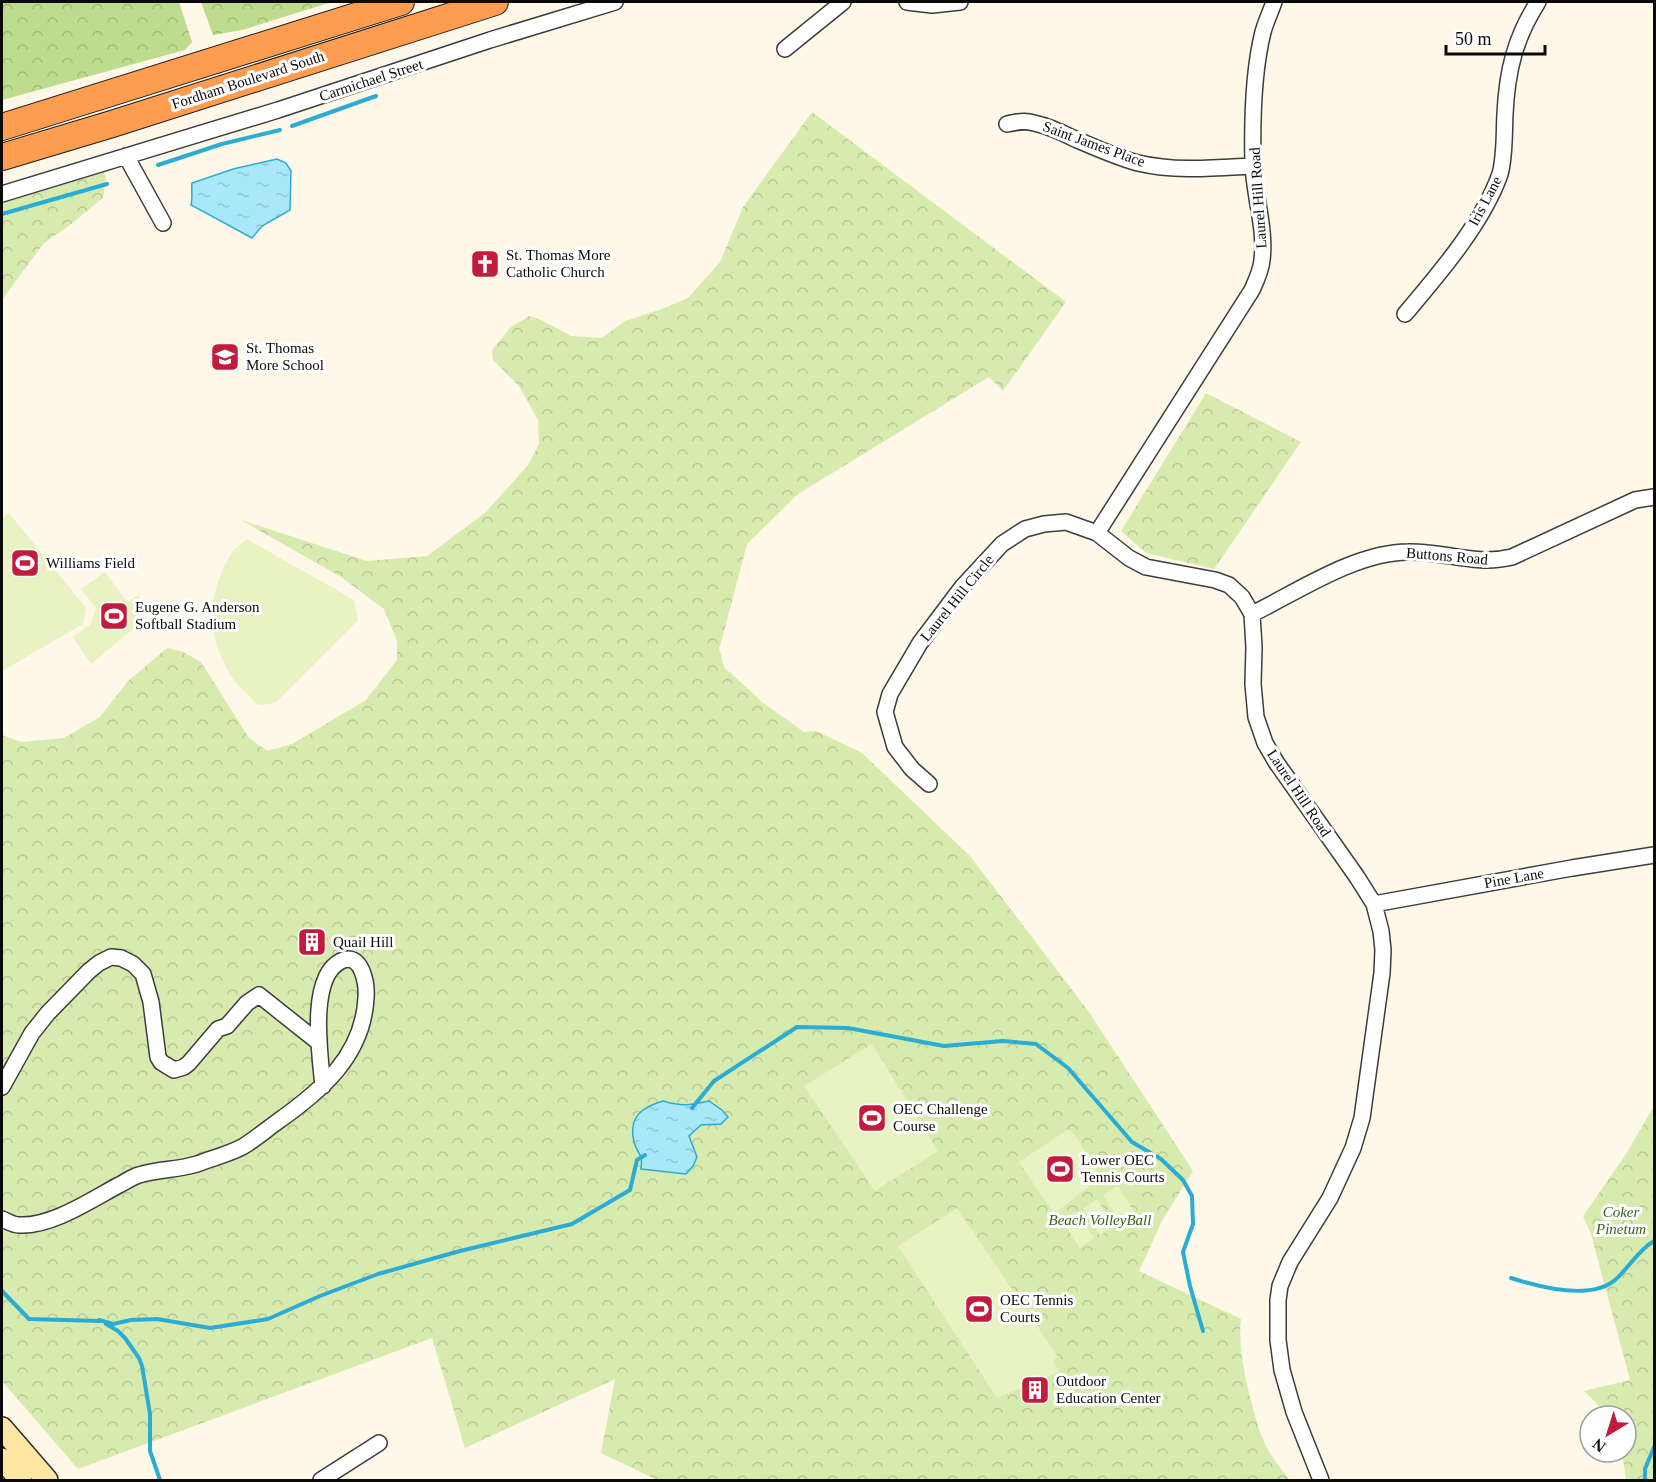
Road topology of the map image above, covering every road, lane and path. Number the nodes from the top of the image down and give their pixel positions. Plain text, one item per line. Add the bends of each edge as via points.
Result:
1 (401, 2) edge
2 (495, 2) edge
3 (615, 2) edge
4 (843, 2) edge
5 (907, 2) edge
6 (960, 2) edge
7 (1274, 2) edge
8 (1538, 2) edge
9 (785, 49) dead end
10 (1007, 124) dead end
11 (2, 127) edge
12 (126, 156) junction
13 (2, 157) edge
14 (1253, 166) junction
15 (2, 194) edge
16 (163, 223) dead end
17 (1405, 314) dead end
18 (1651, 500) edge
19 (1097, 533) junction
20 (1252, 614) junction
21 (929, 784) dead end
22 (1654, 855) edge
23 (1374, 904) junction
24 (318, 1042) junction
25 (323, 1086) junction
26 (2, 1087) edge
27 (2, 1219) edge
28 (2, 1428) edge
29 (379, 1443) dead end
30 (2, 1459) edge
31 (21, 1480) edge
32 (46, 1480) edge
33 (321, 1480) edge
34 (1321, 1480) edge

1 - 11 highway, Fordham Boulevard South
2 - 13 highway, Fordham Boulevard South
3 - 12 street, Carmichael Street
4 - 9 street
5 - 6 street
7 - 14 street, Laurel Hill Road via 1257,63
8 - 17 street, Iris Lane via 1512,58 1500,172 1474,225
10 - 14 street, Saint James Place via 1034,122 1110,154 1155,166
12 - 15 street, Carmichael Street
12 - 16 street
14 - 19 street, Laurel Hill Road via 1263,245 1258,277
18 - 20 street, Buttons Road via 1635,500 1497,560 1408,552 1382,554 1315,581
19 - 20 street via 1146,567 1229,585
19 - 21 street, Laurel Hill Circle via 1066,522 1025,529 1002,544 963,586 920,643 890,694 885,712 895,747
20 - 23 street, Laurel Hill Road via 1252,684 1256,717 1265,743
22 - 23 street, Pine Lane
23 - 34 street, Laurel Hill Road via 1381,931 1382,973 1362,1118 1341,1178 1290,1262 1278,1300 1278,1340 1287,1391
24 - 25 street
24 - 25 street via 320,996 325,980 339,962 353,960 364,975 364,1021 348,1055
24 - 26 street via 259,995 227,1026 218,1029 189,1063 174,1070 158,1057 143,974 134,964 111,957 89,971 48,1013 32,1033
25 - 27 street via 243,1146 194,1165 138,1175 52,1221 18,1225
28 - 32 main road
29 - 33 street
30 - 31 main road

